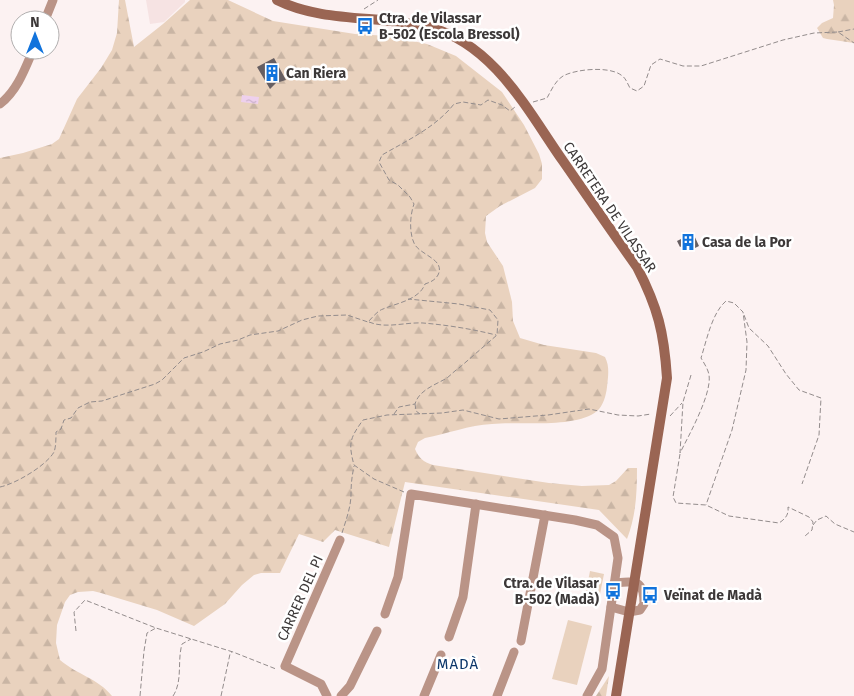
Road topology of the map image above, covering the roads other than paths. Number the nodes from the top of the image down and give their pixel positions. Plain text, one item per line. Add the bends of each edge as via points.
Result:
1 (277, 0) edge
2 (29, 60) edge
3 (0, 104) edge
4 (476, 504) junction
5 (545, 515) junction
6 (340, 540) road end
7 (634, 581) junction
8 (614, 583) junction
9 (611, 607) junction
10 (629, 612) junction
11 (385, 614) dead end
12 (377, 631) dead end
13 (449, 637) dead end
14 (521, 641) dead end
15 (514, 652) dead end
16 (441, 654) dead end
17 (327, 696) edge
18 (341, 696) edge
19 (424, 696) edge
20 (497, 696) edge
21 (587, 696) edge
22 (616, 696) edge

1 - 7 street, CARRETERA DE VILASSAR via 316,13 398,21 431,28 472,48 511,87 637,267 660,323 666,378
2 - 3 street via 13,91
4 - 5 street
4 - 11 street via 412,494 398,578
4 - 13 street via 463,597
5 - 8 street via 597,525 614,537 618,558
5 - 14 street
6 - 17 street, CARRER DEL PI via 283,669 321,684
7 - 8 street
7 - 10 street, CARRETERA DE VILASSAR
8 - 9 street
9 - 10 street
9 - 21 street via 602,669
10 - 22 street, CARRETERA DE VILASSAR
12 - 18 street via 350,686
15 - 20 street
16 - 19 street

